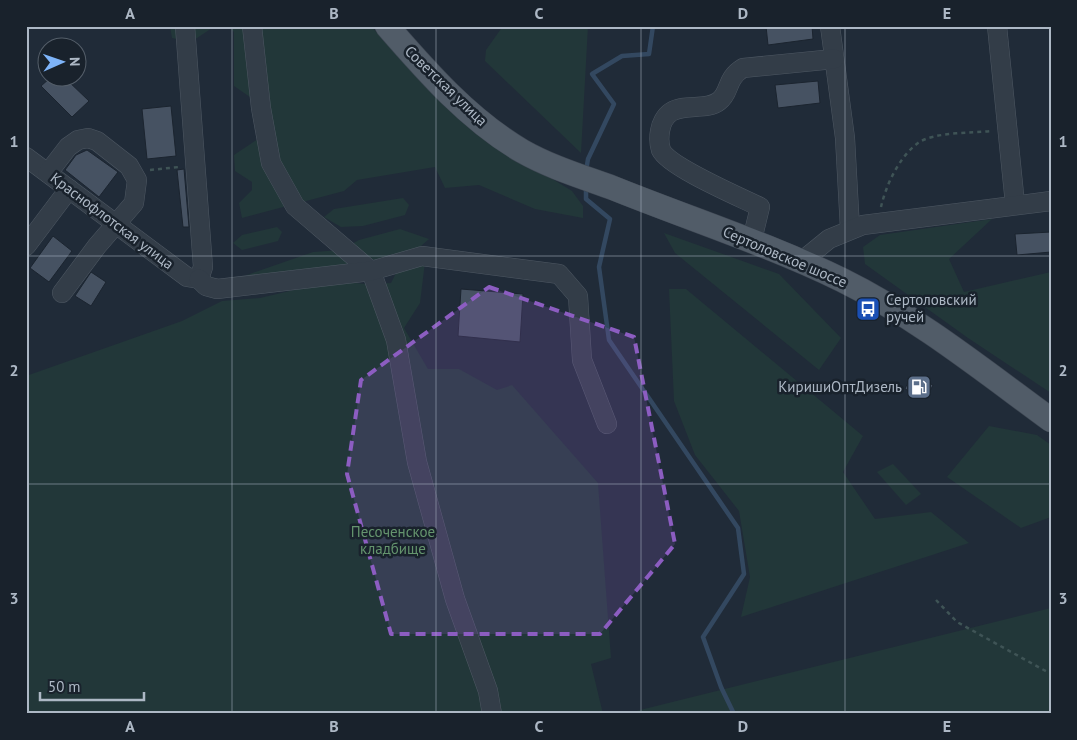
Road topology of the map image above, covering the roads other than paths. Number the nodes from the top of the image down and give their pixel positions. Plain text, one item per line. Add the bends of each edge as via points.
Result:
1 (185, 26) edge
2 (252, 26) edge
3 (387, 26) edge
4 (830, 26) edge
5 (997, 26) edge
6 (834, 59) junction
7 (26, 157) edge
8 (48, 173) junction
9 (69, 189) junction
10 (620, 191) joint
11 (1051, 201) edge
12 (1015, 204) junction
13 (117, 225) junction
14 (850, 229) junction
15 (752, 240) junction
16 (26, 246) edge
17 (802, 261) junction
18 (371, 271) junction
19 (200, 279) junction
20 (62, 293) dead end
21 (1051, 420) edge
22 (608, 424) dead end
23 (492, 714) edge

1 - 19 street via 203,267
2 - 18 street via 271,163 295,206
3 - 10 main road, Советская улица via 423,68 490,129 523,151
4 - 6 street
5 - 12 street
6 - 14 street via 845,138
6 - 15 street via 743,68 732,75 724,96 718,102 685,106 671,112 661,123 662,151 676,165 760,208
7 - 8 street, Краснофлотская улица
8 - 9 street, Краснофлотская улица
8 - 13 street via 68,147 78,140 88,138 97,141 133,171 137,180 134,203
9 - 13 street, Краснофлотская улица
9 - 16 street
10 - 15 main road, Сертоловское шоссе
11 - 12 street
12 - 14 street via 878,222
13 - 19 street, Краснофлотская улица via 187,277
13 - 20 street
14 - 17 street via 829,239
15 - 17 main road, Сертоловское шоссе
17 - 21 main road, Сертоловское шоссе via 890,307
18 - 19 street, Краснофлотская улица via 217,289 206,286
18 - 22 street, Краснофлотская улица via 422,256 559,274 578,296 582,360
18 - 23 street via 396,340 417,462 455,599 488,691

